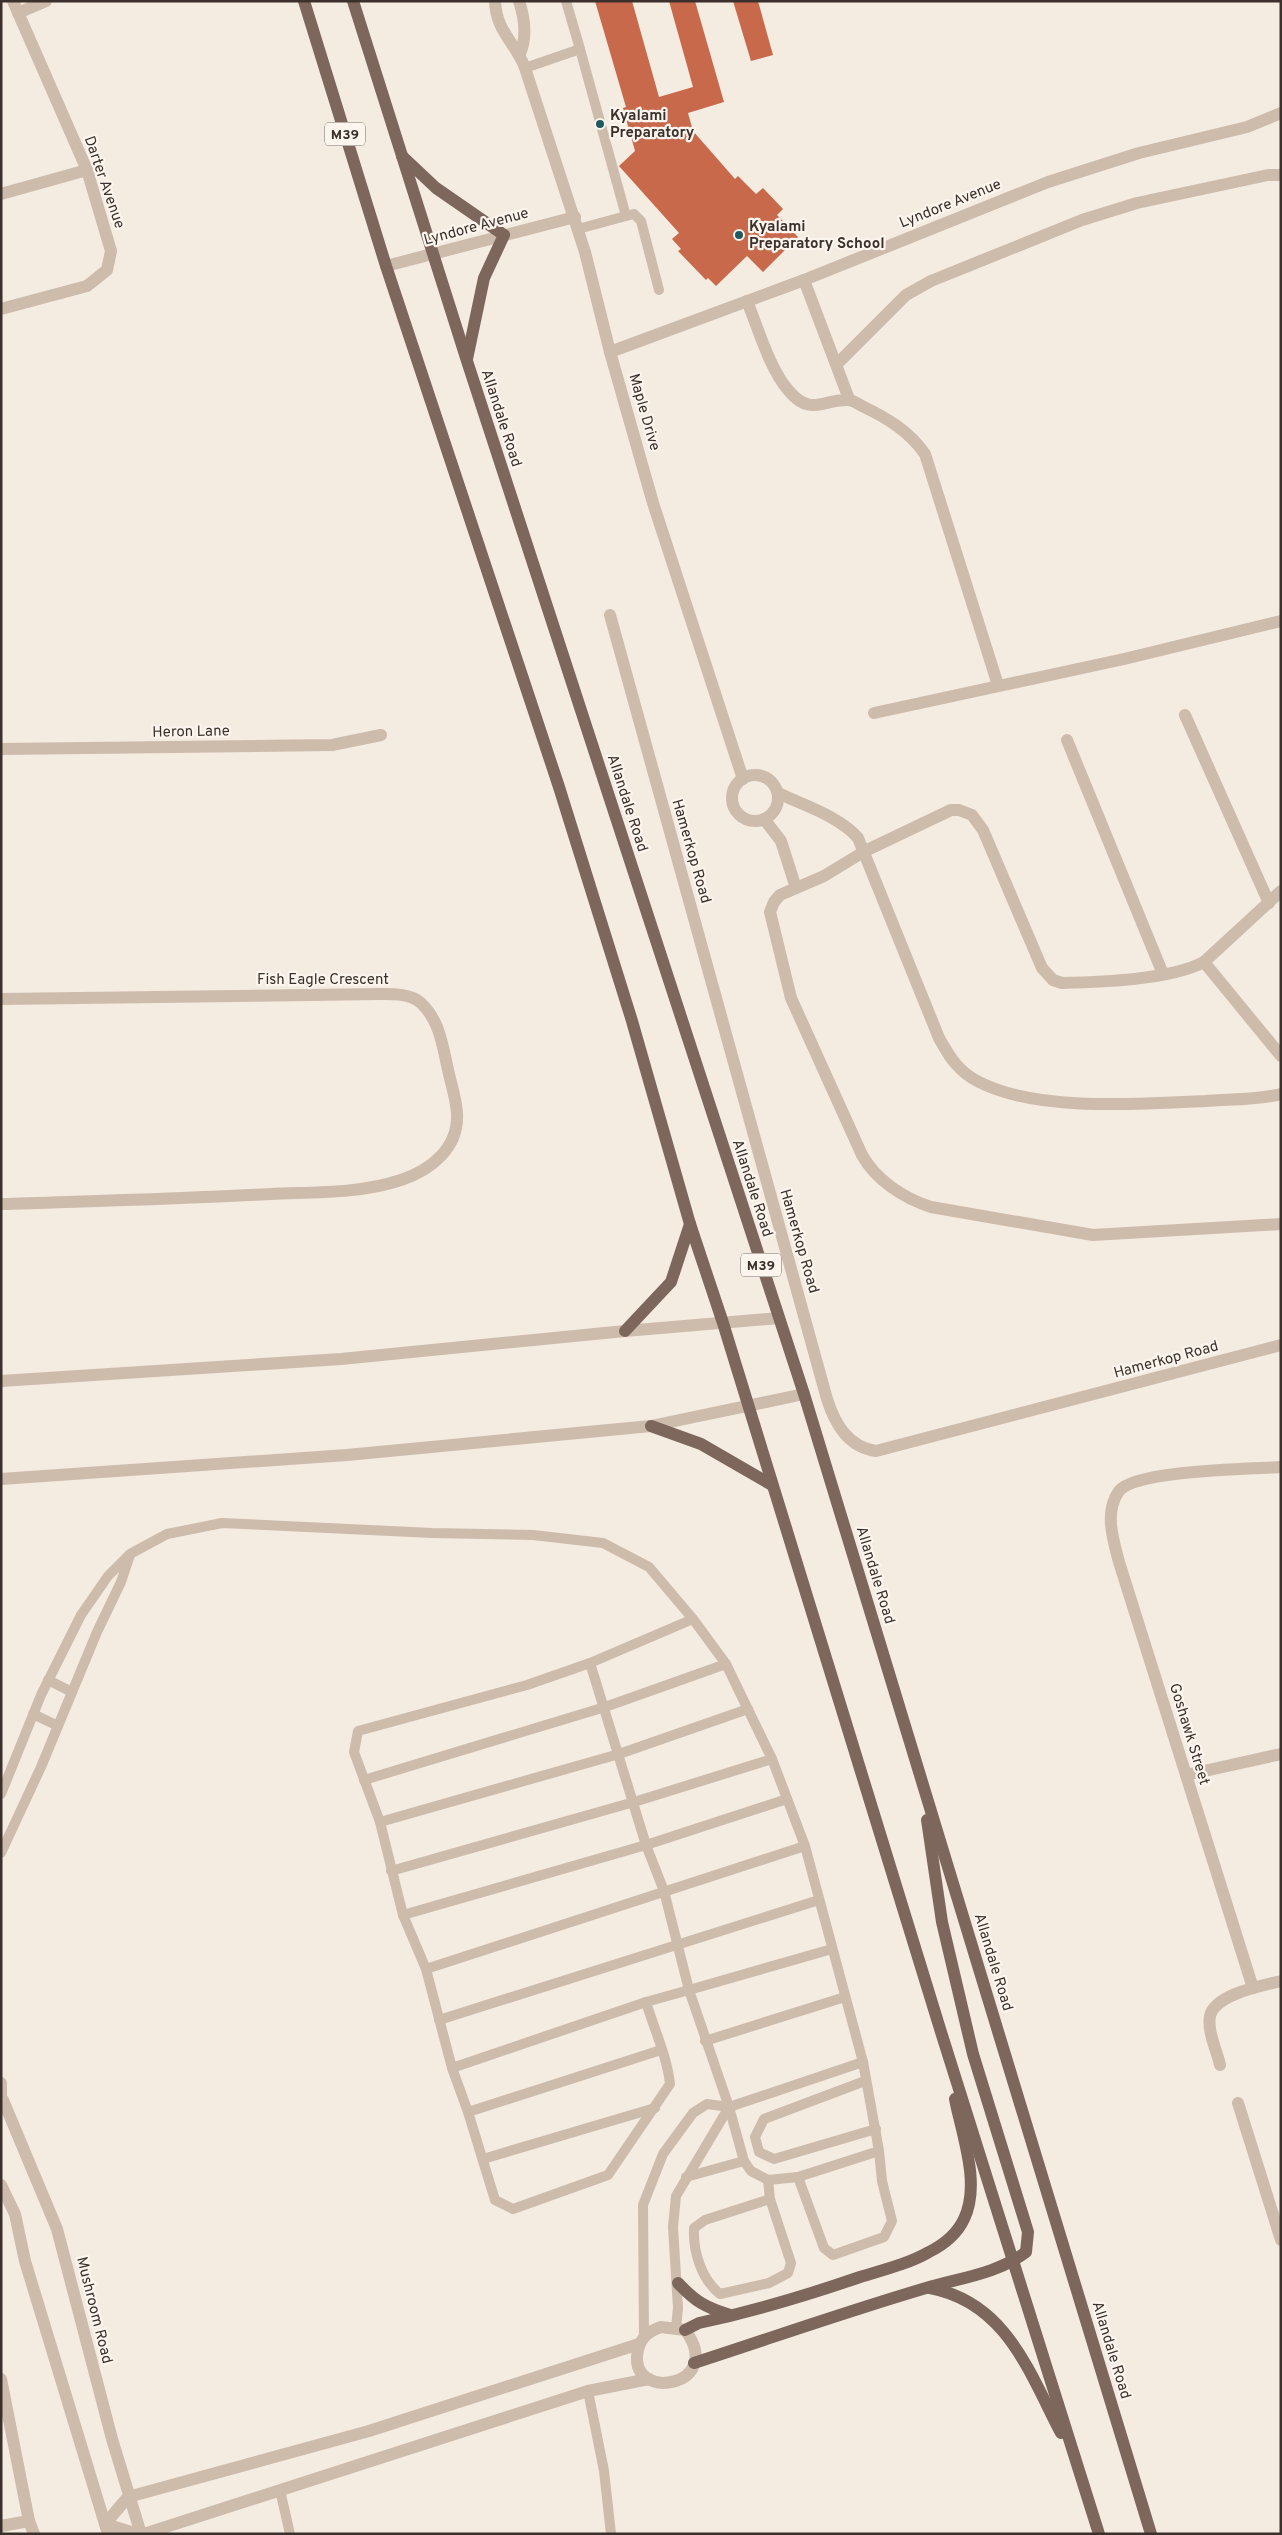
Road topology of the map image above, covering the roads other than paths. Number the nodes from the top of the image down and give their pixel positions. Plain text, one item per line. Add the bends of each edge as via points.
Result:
1 (46, 1) edge
2 (304, 1) edge
3 (353, 1) edge
4 (495, 1) edge
5 (520, 1) edge
6 (566, 1) edge
7 (16, 7) edge
8 (580, 49) junction
9 (520, 54) junction
10 (525, 68) junction
11 (1281, 113) edge
12 (402, 155) junction
13 (87, 170) junction
14 (1281, 175) edge
15 (1, 194) edge
16 (626, 216) junction
17 (577, 223) junction
18 (504, 235) junction
19 (433, 254) junction
20 (386, 266) junction
21 (804, 280) junction
22 (659, 290) dead end
23 (747, 301) junction
24 (1, 309) edge
25 (610, 352) junction
26 (466, 362) junction
27 (837, 364) junction
28 (850, 399) junction
29 (610, 615) dead end
30 (1281, 621) edge
31 (998, 685) junction
32 (874, 713) dead end
33 (1185, 715) dead end
34 (381, 735) dead end
35 (1067, 740) dead end
36 (1, 749) edge
37 (742, 779) junction
38 (778, 793) junction
39 (764, 819) junction
40 (865, 851) junction
41 (796, 888) junction
42 (1281, 891) edge
43 (1268, 903) junction
44 (1204, 962) junction
45 (1164, 974) junction
46 (1, 999) edge
47 (1281, 1056) edge
48 (1281, 1094) edge
49 (1, 1204) edge
50 (690, 1224) junction
51 (1281, 1224) edge
52 (779, 1318) junction
53 (723, 1323) junction
54 (625, 1331) junction
55 (1281, 1345) edge
56 (1, 1381) edge
57 (804, 1394) junction
58 (748, 1405) junction
59 (651, 1426) junction
60 (1281, 1467) edge
61 (1, 1478) edge
62 (772, 1486) junction
63 (130, 1554) junction
64 (693, 1619) junction
65 (590, 1663) junction
66 (726, 1664) junction
67 (48, 1680) junction
68 (72, 1692) junction
69 (605, 1706) junction
70 (748, 1709) junction
71 (33, 1714) junction
72 (58, 1726) junction
73 (619, 1754) junction
74 (1281, 1754) edge
75 (772, 1758) junction
76 (1186, 1775) junction
77 (921, 1778) junction
78 (364, 1780) junction
79 (1, 1794) edge
80 (788, 1799) junction
81 (634, 1802) junction
82 (380, 1822) junction
83 (646, 1845) junction
84 (805, 1846) junction
85 (1, 1853) edge
86 (391, 1871) junction
87 (664, 1892) junction
88 (819, 1900) junction
89 (403, 1915) junction
90 (677, 1943) junction
91 (832, 1949) junction
92 (426, 1969) junction
93 (1281, 1981) edge
94 (1253, 1988) junction
95 (689, 1990) junction
96 (845, 1998) junction
97 (646, 2002) junction
98 (439, 2020) junction
99 (941, 2032) junction
100 (705, 2041) junction
101 (661, 2050) junction
102 (863, 2062) junction
103 (1220, 2065) dead end
104 (452, 2068) junction
105 (865, 2081) junction
106 (1, 2083) edge
107 (1238, 2103) dead end
108 (2, 2104) edge
109 (729, 2107) junction
110 (655, 2108) junction
111 (468, 2112) junction
112 (876, 2129) junction
113 (879, 2151) junction
114 (483, 2159) junction
115 (744, 2161) junction
116 (686, 2177) junction
117 (798, 2178) junction
118 (768, 2180) junction
119 (1, 2186) edge
120 (770, 2198) junction
121 (1275, 2204) edge
122 (1281, 2240) edge
123 (1013, 2262) junction
124 (678, 2283) junction
125 (927, 2288) junction
126 (730, 2315) junction
127 (681, 2329) junction
128 (642, 2340) junction
129 (694, 2363) junction
130 (1, 2379) edge
131 (649, 2379) junction
132 (588, 2392) junction
133 (1076, 2462) junction
134 (280, 2490) junction
135 (128, 2497) junction
136 (29, 2521) junction
137 (1, 2526) edge
138 (106, 2529) edge
139 (34, 2534) edge
140 (141, 2534) edge
141 (290, 2534) edge
142 (611, 2534) edge
143 (1099, 2534) edge
144 (1151, 2534) edge

1 - 7 street
2 - 20 main road, M39
3 - 12 main road, Allandale Road / M39
4 - 9 street, Maple Drive via 503,34
5 - 9 street via 525,29
6 - 8 lane
7 - 13 street, Darter Avenue
8 - 10 lane
8 - 16 lane
9 - 10 street, Maple Drive
10 - 17 street, Maple Drive
11 - 21 street, Lyndore Avenue via 1247,127 1139,153 1048,182
12 - 18 main road via 436,188
12 - 19 main road, Allandale Road / M39
13 - 15 street
13 - 24 street, Darter Avenue via 111,251 107,270 87,286
14 - 27 street via 1138,203 1082,220 931,281 906,296
16 - 17 lane
16 - 22 lane via 634,214 641,221
17 - 18 street, Lyndore Avenue
17 - 25 street, Maple Drive
18 - 19 street, Lyndore Avenue
18 - 26 main road via 484,278
19 - 20 street, Lyndore Avenue
19 - 26 main road, Allandale Road / M39
20 - 50 main road, M39 via 559,787
21 - 23 street, Lyndore Avenue
21 - 27 street
23 - 25 street, Lyndore Avenue
23 - 28 street via 774,366 789,392 810,406
25 - 37 street, Maple Drive via 653,503
26 - 52 main road, Allandale Road / M39
27 - 28 street
28 - 31 street via 894,423 925,454
29 - 55 street, Hamerkop Road via 827,1399 836,1423 844,1433 863,1449 876,1451
30 - 31 street
31 - 32 street
33 - 43 street
34 - 36 street, Heron Lane via 332,745
35 - 45 street
37 - 38 street via 763,776
37 - 39 street via 733,792 734,807 750,820
38 - 39 street via 776,809
38 - 40 street via 849,829
39 - 41 street via 781,841
40 - 41 street via 839,868
40 - 45 street via 939,814 951,810 966,812 977,820 983,830 1046,975 1062,983
40 - 48 street via 940,1038 961,1071 980,1083 1040,1099 1090,1104 1227,1100
41 - 51 street via 776,898 770,912 791,998 862,1155 881,1180 931,1207 1072,1233 1113,1235
42 - 43 street
43 - 44 street
44 - 45 street via 1187,970
44 - 47 street
46 - 49 street, Fish Eagle Crescent via 408,996 430,1013 440,1034 457,1112 452,1139 442,1156 402,1180 369,1188 183,1199
50 - 53 main road, M39
50 - 54 main road via 671,1282
52 - 53 street
52 - 57 main road, Allandale Road / M39
53 - 54 street
53 - 58 main road, M39
54 - 56 street via 341,1359
57 - 58 street
57 - 77 main road, Allandale Road / M39
58 - 59 street
58 - 62 main road, M39
59 - 61 street via 347,1455
59 - 62 main road via 701,1444
60 - 76 street, Goshawk Street via 1155,1476 1120,1490 1111,1510 1119,1562
62 - 99 main road, M39
63 - 64 lane via 167,1534 222,1523 533,1536 603,1543 649,1567
63 - 67 lane via 108,1576 81,1615
63 - 68 lane via 121,1582
64 - 65 lane
64 - 66 lane
65 - 69 lane
65 - 78 lane via 527,1685 358,1731 354,1752
66 - 69 lane
66 - 70 lane
67 - 68 lane
67 - 71 lane
68 - 72 lane
69 - 73 lane
69 - 78 lane
70 - 73 lane
70 - 75 lane
71 - 72 lane
71 - 79 lane
72 - 85 lane
73 - 81 lane
73 - 82 lane
74 - 76 street
75 - 80 lane
75 - 81 lane
76 - 94 street, Goshawk Street
77 - 123 main road via 942,1922 966,2026 1028,2232 1026,2252
77 - 144 main road, Allandale Road / M39
78 - 82 lane
80 - 83 lane
80 - 84 lane
81 - 83 lane
81 - 86 lane
82 - 86 lane
83 - 87 lane
83 - 89 lane
84 - 87 lane
84 - 88 lane
86 - 89 lane
87 - 90 lane
87 - 92 lane
88 - 90 lane
88 - 91 lane
89 - 92 lane
90 - 95 lane
90 - 98 lane
91 - 95 lane
91 - 96 lane
92 - 98 lane
93 - 94 street
94 - 103 street via 1224,2000 1212,2012 1210,2026
95 - 97 lane
95 - 100 lane
96 - 100 lane
96 - 102 lane
97 - 101 lane
97 - 104 lane
98 - 104 lane
99 - 123 main road, M39
99 - 126 main road via 969,2170 970,2198 964,2219 954,2233 927,2253 897,2265
100 - 109 lane
101 - 110 lane via 668,2065 670,2084
101 - 111 lane
102 - 105 lane
102 - 109 lane
104 - 111 lane
105 - 112 lane
105 - 112 lane via 764,2119 755,2137 759,2152 774,2159
106 - 108 street, Mushroom Road
107 - 121 street
108 - 135 street, Mushroom Road via 57,2229
109 - 115 lane
109 - 116 lane
109 - 128 lane via 707,2104 693,2113 663,2154 647,2196 644,2205
110 - 114 lane
110 - 114 lane via 608,2176 513,2209 495,2200
111 - 114 lane
112 - 113 lane
113 - 117 lane
113 - 117 lane via 882,2181 892,2221 884,2237 855,2249 833,2255 824,2248
115 - 116 lane
115 - 118 lane via 750,2171
116 - 124 lane via 676,2196 674,2227
117 - 118 lane
118 - 120 lane
119 - 138 street via 15,2214 25,2261
120 - 120 lane via 705,2220 694,2228 700,2265 712,2288 720,2294 781,2278 788,2273 791,2263
121 - 122 street
123 - 125 main road via 982,2274
123 - 133 main road, M39
124 - 126 main road via 705,2307
124 - 127 lane
125 - 129 main road
125 - 133 main road via 964,2298 999,2324 1012,2340
126 - 127 main road
127 - 128 street via 661,2327
127 - 129 street via 693,2344
128 - 131 street via 638,2364
128 - 135 street via 369,2431
129 - 131 street via 684,2378 676,2382 666,2384
130 - 136 street
131 - 132 street
132 - 134 street
132 - 142 lane
133 - 143 main road, M39
134 - 140 street
134 - 141 lane
135 - 138 street
135 - 140 street, Mushroom Road
136 - 137 street
136 - 139 street
138 - 140 street

